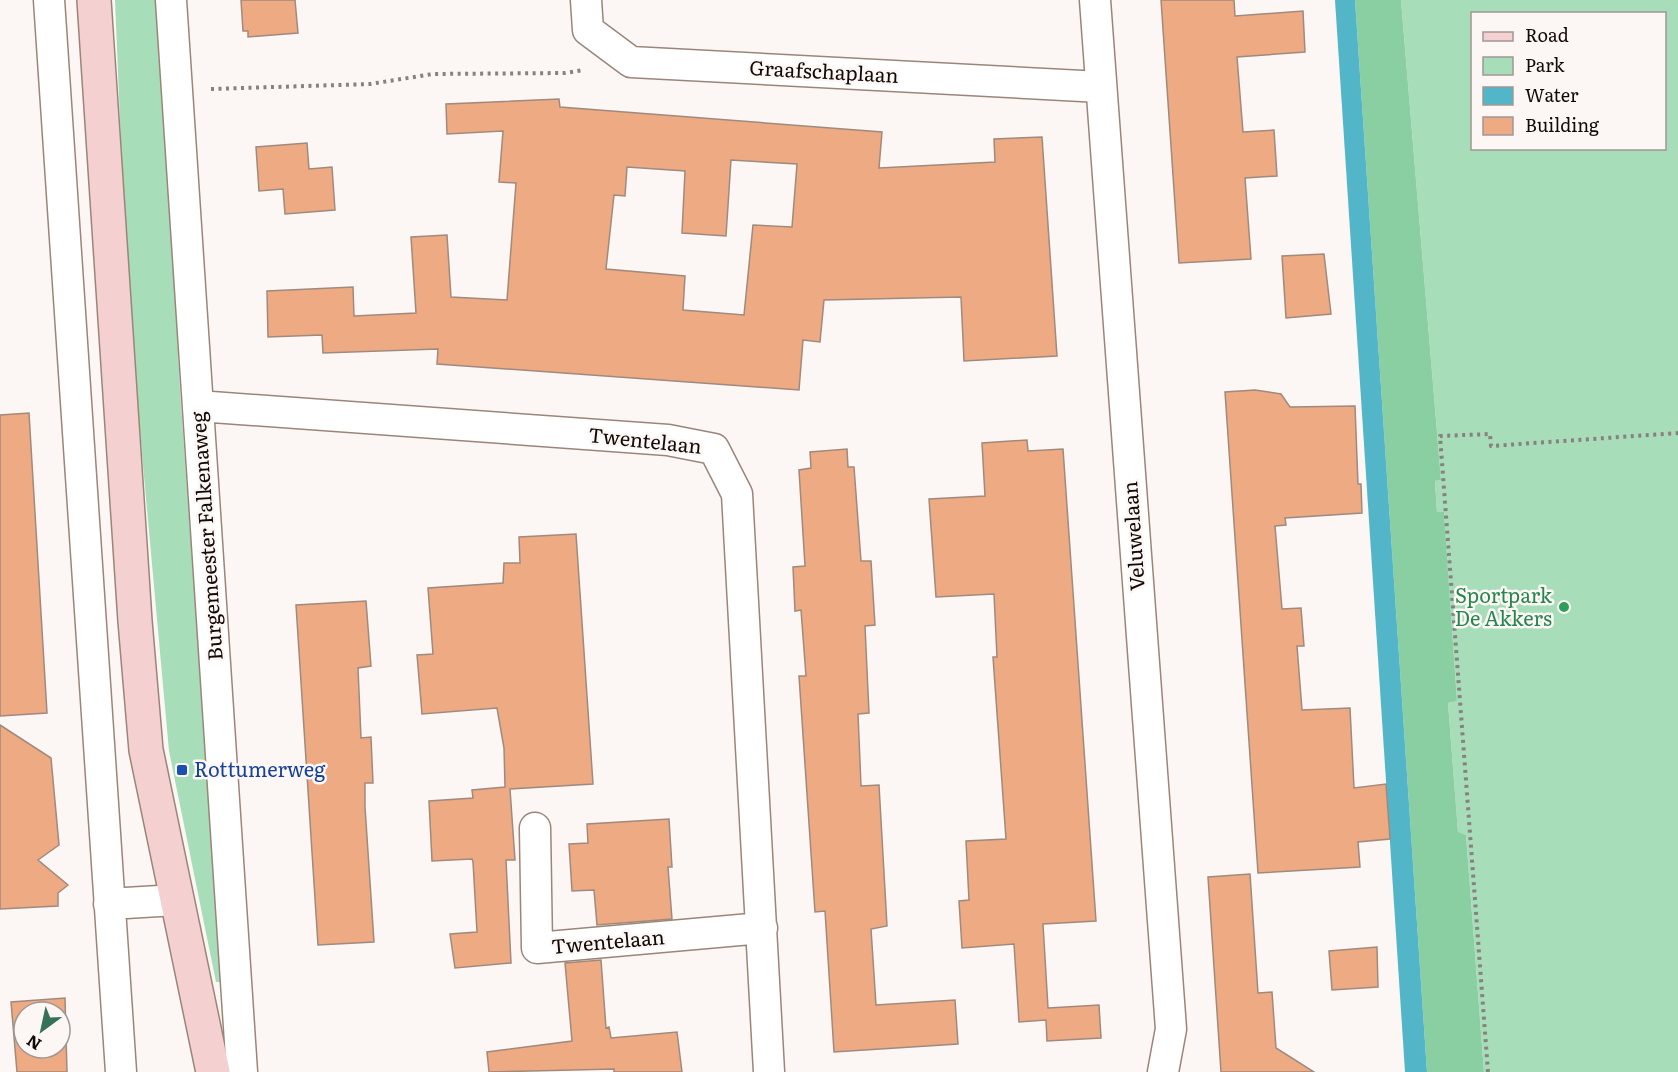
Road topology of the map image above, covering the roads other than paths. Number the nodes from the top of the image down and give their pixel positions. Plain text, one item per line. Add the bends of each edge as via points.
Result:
1 (49, 0) edge
2 (94, 0) edge
3 (171, 0) edge
4 (586, 0) edge
5 (1095, 0) edge
6 (1101, 87) junction
7 (198, 406) junction
8 (535, 828) dead end
9 (176, 900) junction
10 (109, 904) junction
11 (762, 928) junction
12 (204, 1040) junction
13 (121, 1072) edge
14 (194, 1072) edge
15 (213, 1072) edge
16 (242, 1072) edge
17 (769, 1072) edge
18 (1163, 1072) edge

1 - 10 street
2 - 9 street via 146,750
3 - 7 street, Burgemeester Falkenaweg
4 - 6 street, Graafschaplaan via 588,30 631,62
5 - 6 street, Veluwelaan
6 - 18 street, Veluwelaan via 1171,1029
7 - 11 street, Twentelaan via 668,441 714,449 737,494
7 - 16 street, Burgemeester Falkenaweg
8 - 11 street, Twentelaan via 537,948
9 - 10 street
9 - 12 street via 197,987
10 - 13 street
11 - 17 street, Twentelaan
12 - 14 street
12 - 15 street

